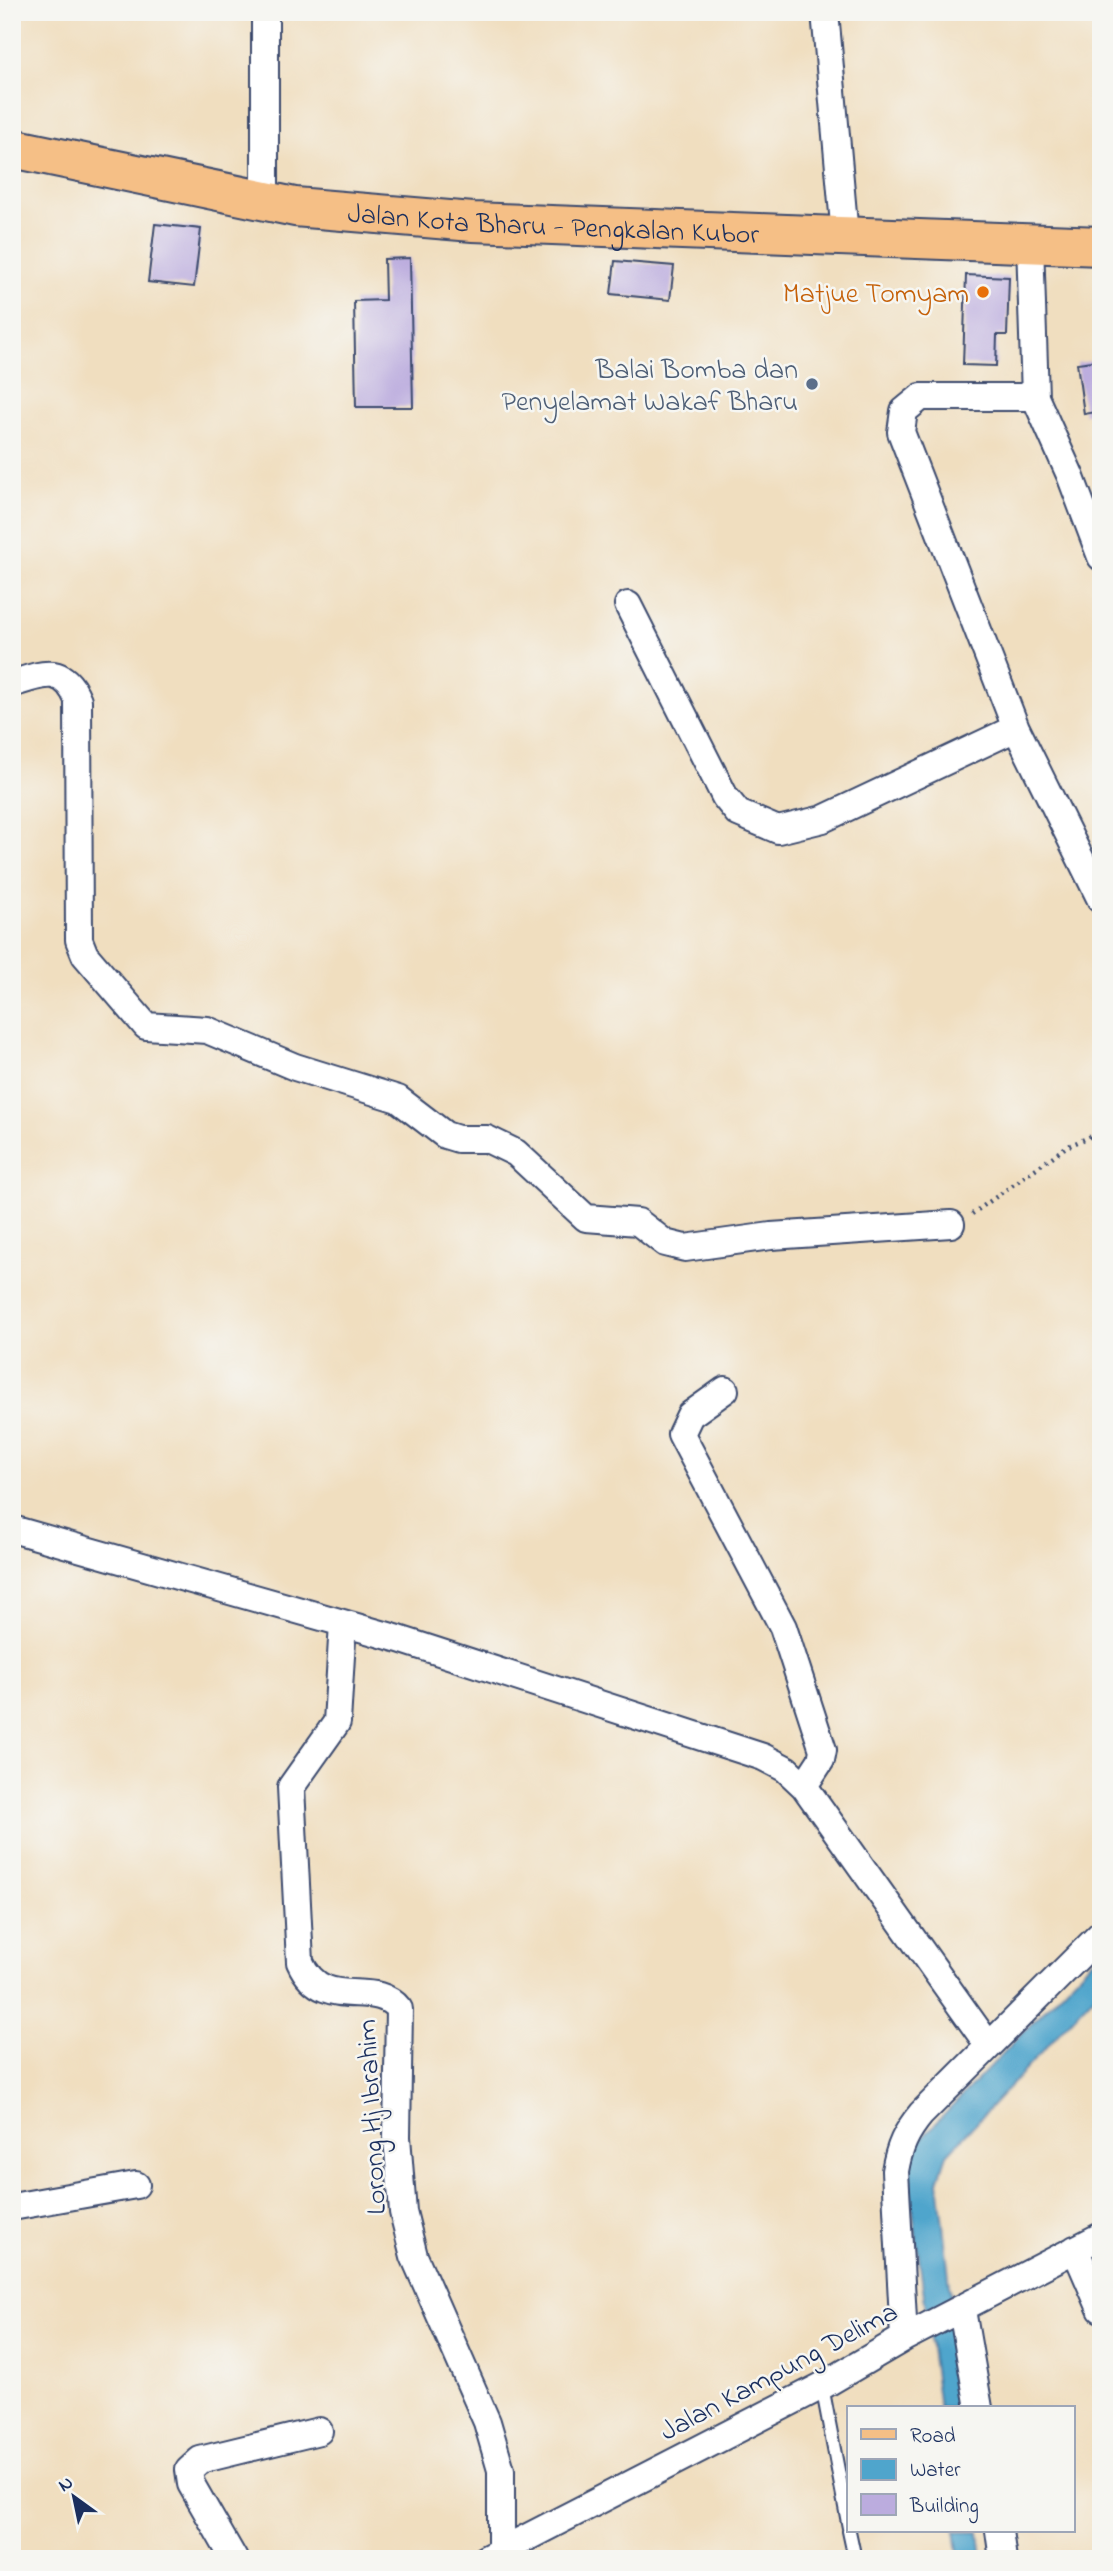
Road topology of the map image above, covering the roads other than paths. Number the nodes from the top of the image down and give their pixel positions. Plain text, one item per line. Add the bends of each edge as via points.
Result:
1 (265, 12) edge
2 (825, 12) edge
3 (12, 148) edge
4 (265, 202) junction
5 (845, 236) junction
6 (1030, 243) junction
7 (1101, 246) edge
8 (1035, 397) junction
9 (1101, 557) edge
10 (628, 605) dead end
11 (12, 684) edge
12 (1016, 728) junction
13 (1101, 900) edge
14 (951, 1224) road end
15 (725, 1390) dead end
16 (12, 1529) edge
17 (343, 1623) junction
18 (804, 1786) junction
19 (1101, 1934) edge
20 (989, 2046) junction
21 (136, 2185) dead end
22 (12, 2207) edge
23 (1101, 2236) edge
24 (1075, 2249) junction
25 (1101, 2309) edge
26 (962, 2310) junction
27 (908, 2336) junction
28 (822, 2386) junction
29 (979, 2406) edge
30 (320, 2431) dead end
31 (847, 2518) edge
32 (850, 2532) edge
33 (999, 2532) edge
34 (493, 2554) edge
35 (234, 2559) edge
36 (855, 2559) edge
37 (1003, 2559) edge

1 - 4 street
2 - 5 street
3 - 4 main road, Jalan Kota Bharu - Pengkalan Kubor
4 - 5 main road, Jalan Kota Bharu - Pengkalan Kubor via 473,222
5 - 6 main road, Jalan Kota Bharu - Pengkalan Kubor
6 - 7 main road, Jalan Kota Bharu - Pengkalan Kubor
6 - 8 street
8 - 9 street
8 - 12 street via 931,395 911,402 901,421 904,443
10 - 12 street via 725,797 738,813 757,824 778,830 823,819
11 - 14 street via 43,673 56,675 70,684 78,699 79,940 85,954 146,1026 207,1030 295,1067 398,1099 446,1135 487,1139 516,1153 586,1217 638,1223 672,1247
12 - 13 street
15 - 18 street via 690,1415 681,1434 783,1627 823,1750
16 - 17 street
17 - 18 street via 763,1757
17 - 34 street, Lorong Hj Ibrahim via 337,1722 291,1787 300,1962 314,1984 328,1992 383,1997 399,2009 397,2137 403,2212 414,2256 491,2434 501,2470
18 - 20 street
19 - 20 street
20 - 27 street via 922,2114 898,2148 895,2171
21 - 22 street
23 - 24 street, Jalan Kampung Delima
24 - 25 street
24 - 26 street, Jalan Kampung Delima
26 - 27 street, Jalan Kampung Delima
26 - 29 street
27 - 28 street, Jalan Kampung Delima
28 - 31 lane
28 - 34 street, Jalan Kampung Delima
30 - 35 street via 200,2460 189,2470 191,2484
32 - 36 lane
33 - 37 street

